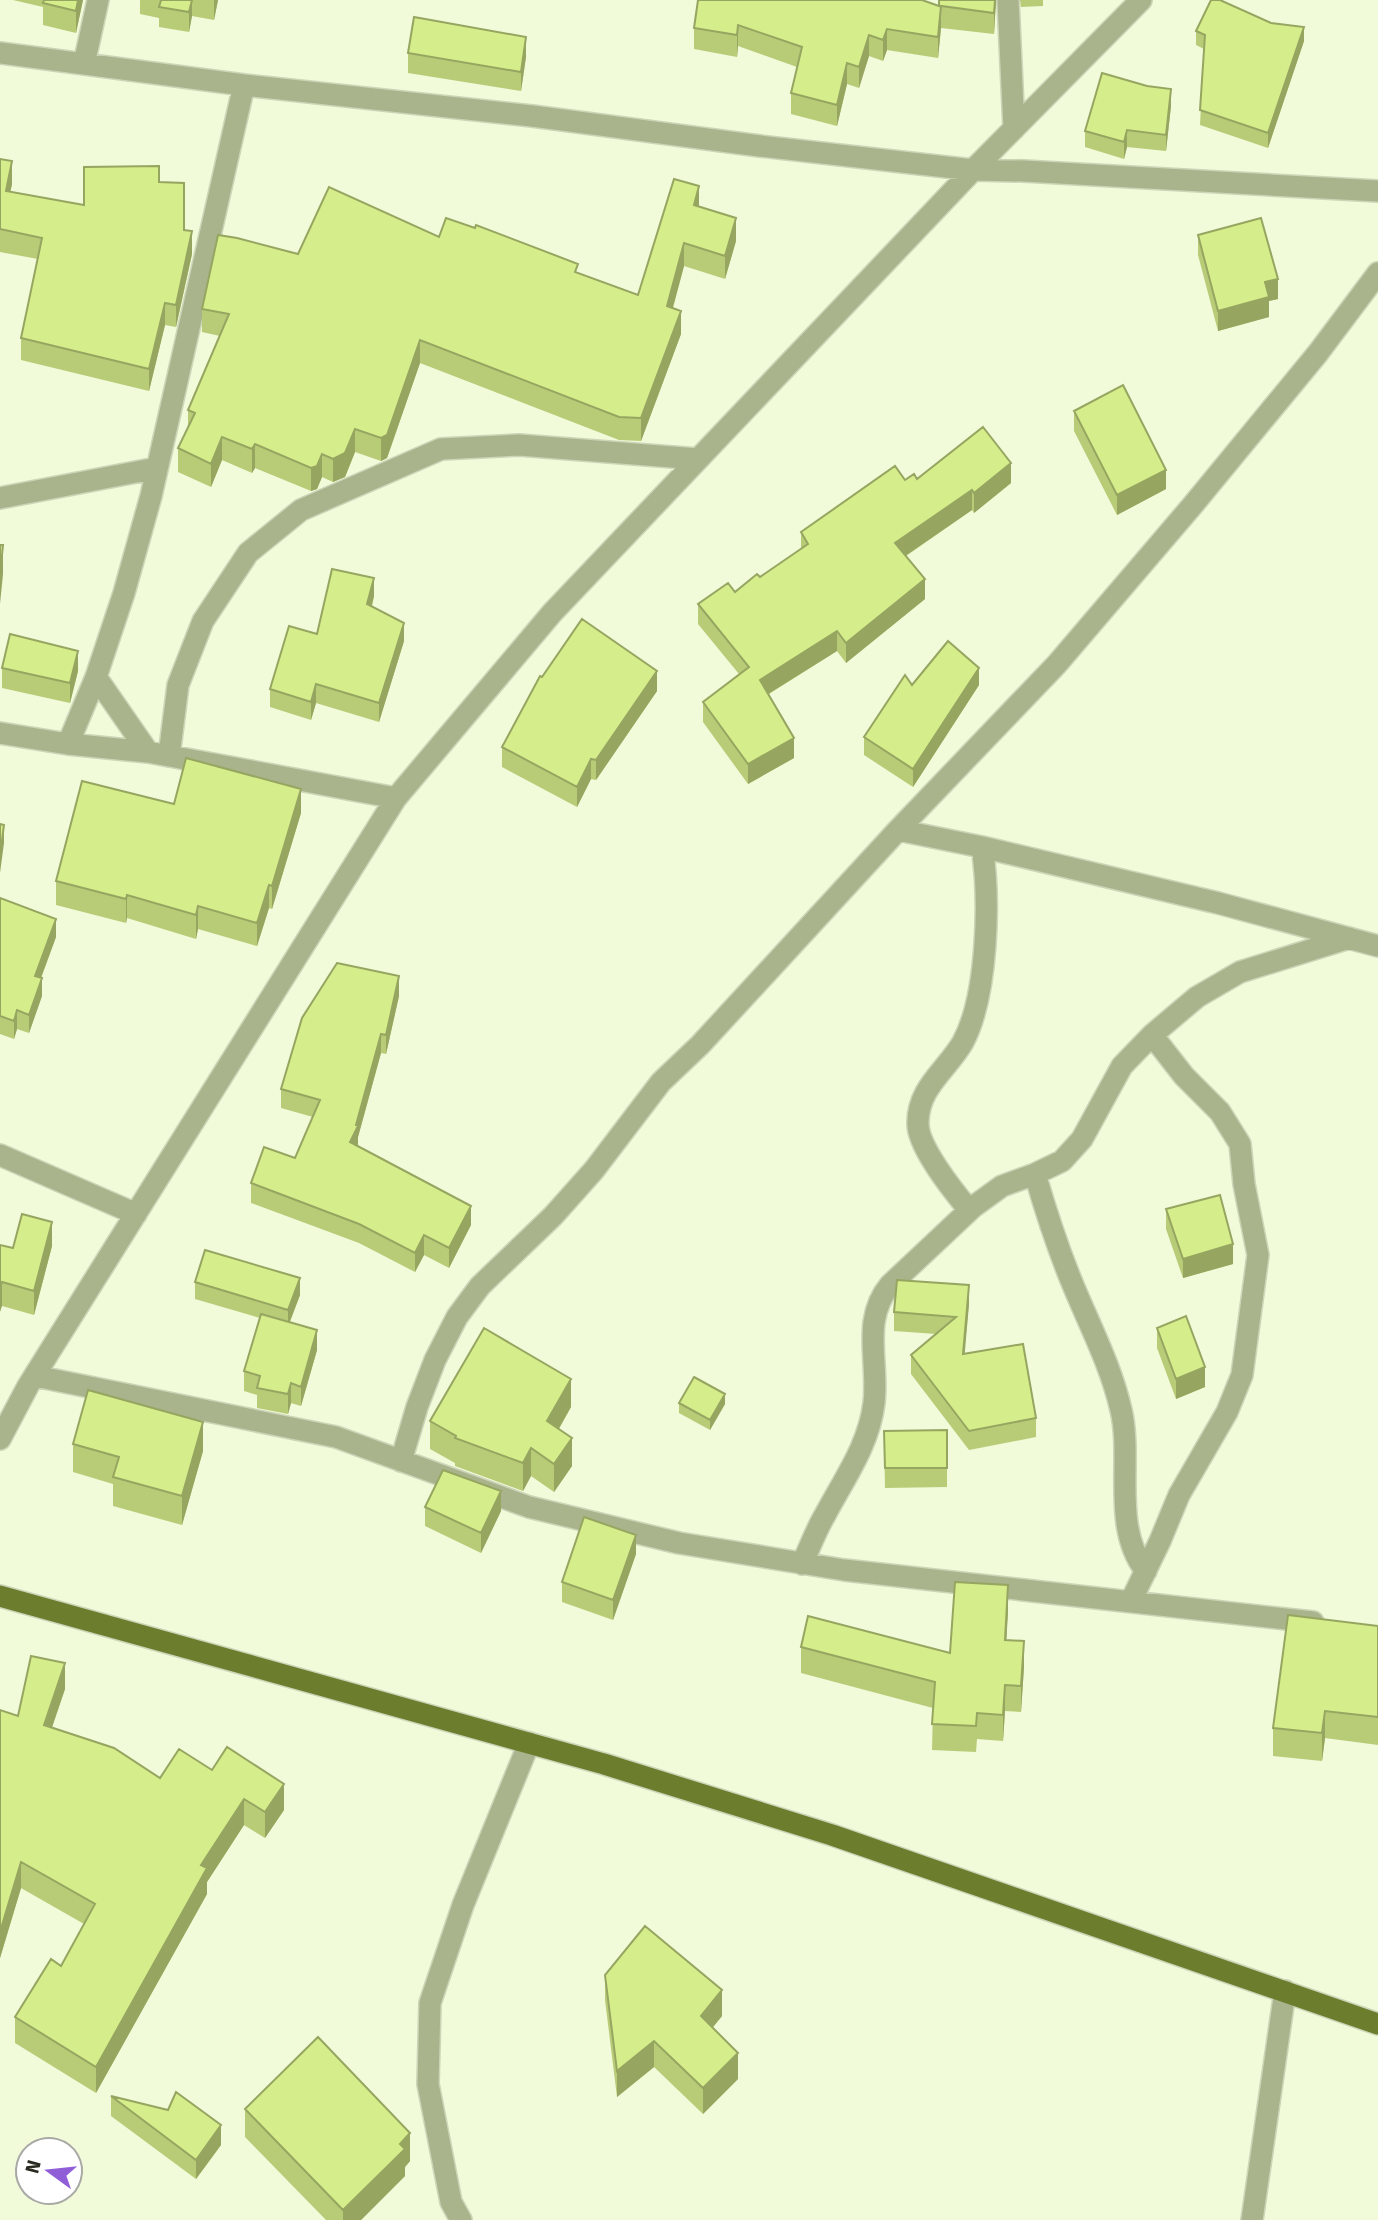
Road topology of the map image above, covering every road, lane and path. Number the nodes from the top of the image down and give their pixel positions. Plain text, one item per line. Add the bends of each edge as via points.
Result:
1 (98, 0) edge
2 (1007, 0) edge
3 (1142, 0) edge
4 (0, 53) edge
5 (84, 64) junction
6 (244, 85) junction
7 (1014, 129) junction
8 (973, 170) junction
9 (1378, 191) edge
10 (1378, 272) edge
11 (698, 459) junction
12 (158, 468) junction
13 (0, 498) edge
14 (96, 677) junction
15 (0, 733) edge
16 (68, 744) junction
17 (148, 752) junction
18 (169, 756) junction
19 (396, 798) junction
20 (898, 830) junction
21 (982, 847) junction
22 (1349, 938) junction
23 (1376, 942) edge
24 (1152, 1035) junction
25 (0, 1155) edge
26 (1035, 1174) junction
27 (969, 1210) junction
28 (136, 1214) junction
29 (35, 1376) junction
30 (0, 1439) edge
31 (401, 1461) junction
32 (802, 1563) junction
33 (1146, 1571) junction
34 (0, 1596) edge
35 (1131, 1601) junction
36 (1334, 1624) edge
37 (529, 1743) junction
38 (1284, 1991) junction
39 (1378, 2024) edge
40 (453, 2214) edge
41 (1252, 2220) edge

1 - 5 street
2 - 7 street
3 - 7 street
4 - 5 street
5 - 6 street
6 - 8 street
6 - 12 street
7 - 8 street
8 - 9 street
8 - 11 street
10 - 20 street via 1309,363 1073,645
11 - 18 street via 519,445 441,449 301,510 248,553 203,621 178,685
11 - 19 street via 552,613
12 - 13 street
12 - 14 street
14 - 16 street
14 - 17 street
15 - 16 street
16 - 17 street
17 - 18 street
18 - 19 street
19 - 28 street
20 - 21 street
20 - 31 street via 661,1082 594,1170 552,1216 480,1286 457,1317 435,1360
21 - 22 street
21 - 27 street via 984,942 977,1003 962,1042 925,1091 917,1126 945,1178
22 - 23 street
22 - 24 street via 1240,972 1197,997
24 - 26 street via 1122,1066 1082,1139 1062,1161
24 - 33 street via 1220,1112 1240,1144 1258,1255 1242,1376 1227,1412 1179,1495
25 - 28 street
26 - 27 street via 1002,1186
26 - 33 street via 1056,1242 1122,1411 1127,1515 1138,1561
27 - 32 street via 880,1296 873,1320 874,1403 868,1430
28 - 29 street
29 - 30 street
29 - 31 street via 336,1437
31 - 32 street via 529,1507 679,1543
32 - 35 street
33 - 35 street
34 - 37 main road
35 - 36 street
37 - 38 main road via 832,1835
37 - 40 street via 463,1905 430,2003 428,2084
38 - 39 main road
38 - 41 street

